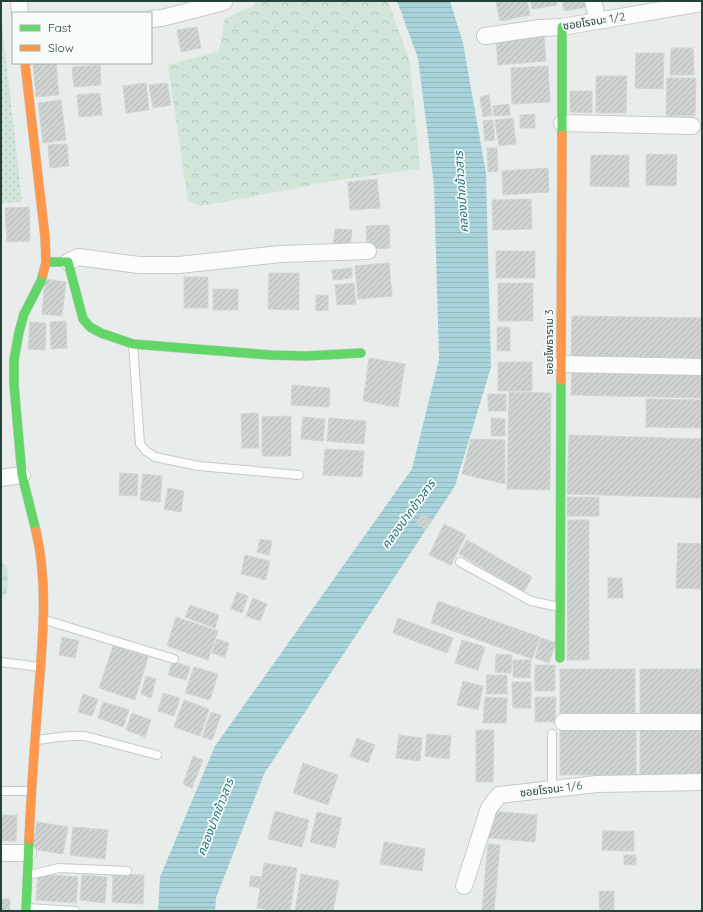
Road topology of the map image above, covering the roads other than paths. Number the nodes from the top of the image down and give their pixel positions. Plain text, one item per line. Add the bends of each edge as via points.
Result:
1 (19, 1) edge
2 (593, 1) edge
3 (226, 2) edge
4 (702, 3) edge
5 (20, 12) edge
6 (152, 19) edge
7 (598, 21) junction
8 (562, 27) junction
9 (485, 36) dead end
10 (25, 64) edge
11 (562, 123) junction
12 (692, 126) dead end
13 (368, 251) dead end
14 (46, 262) junction
15 (68, 262) junction
16 (133, 344) junction
17 (361, 353) dead end
18 (561, 364) junction
19 (702, 367) edge
20 (22, 475) junction
21 (298, 475) dead end
22 (1, 478) edge
23 (460, 562) dead end
24 (560, 607) junction
25 (44, 620) junction
26 (560, 658) dead end
27 (174, 659) dead end
28 (1, 662) edge
29 (41, 667) junction
30 (563, 722) dead end
31 (702, 722) edge
32 (552, 734) dead end
33 (35, 740) junction
34 (157, 755) dead end
35 (702, 782) edge
36 (552, 788) junction
37 (1, 791) edge
38 (31, 791) junction
39 (1, 853) edge
40 (28, 853) junction
41 (127, 871) dead end
42 (27, 876) junction
43 (464, 886) dead end
44 (26, 909) edge
45 (75, 910) edge

1 - 5 street
2 - 7 street
3 - 6 street
4 - 7 street, ซอยโรจนะ 1/2
7 - 8 street, ซอยโรจนะ 1/2
8 - 9 street, ซอยโรจนะ 1/2
8 - 11 street, ซอยโพธาราม 3
10 - 14 street
11 - 12 street
11 - 18 street, ซอยโพธาราม 3
13 - 15 street via 280,254 179,265 139,265 78,257
14 - 15 street
14 - 20 street via 41,280 24,314 14,360
15 - 16 street via 80,309 90,327
16 - 17 street via 270,355
16 - 21 lane via 140,444 146,451 155,457 200,466
18 - 19 street
18 - 24 street, ซอยโพธาราม 3
20 - 22 street
20 - 25 street via 39,545
23 - 24 lane via 531,601
24 - 26 street, ซอยโพธาราม 3
25 - 27 lane
25 - 29 street
28 - 29 lane
29 - 33 street
30 - 31 street
32 - 36 lane
33 - 34 lane via 85,736
33 - 38 street
35 - 36 street, ซอยโรจนะ 1/6 via 597,784
36 - 43 street, ซอยโรจนะ 1/6 via 499,795 488,808
37 - 38 lane
38 - 40 street
39 - 40 street
40 - 42 street
41 - 42 lane via 59,868
42 - 44 street
44 - 45 lane

